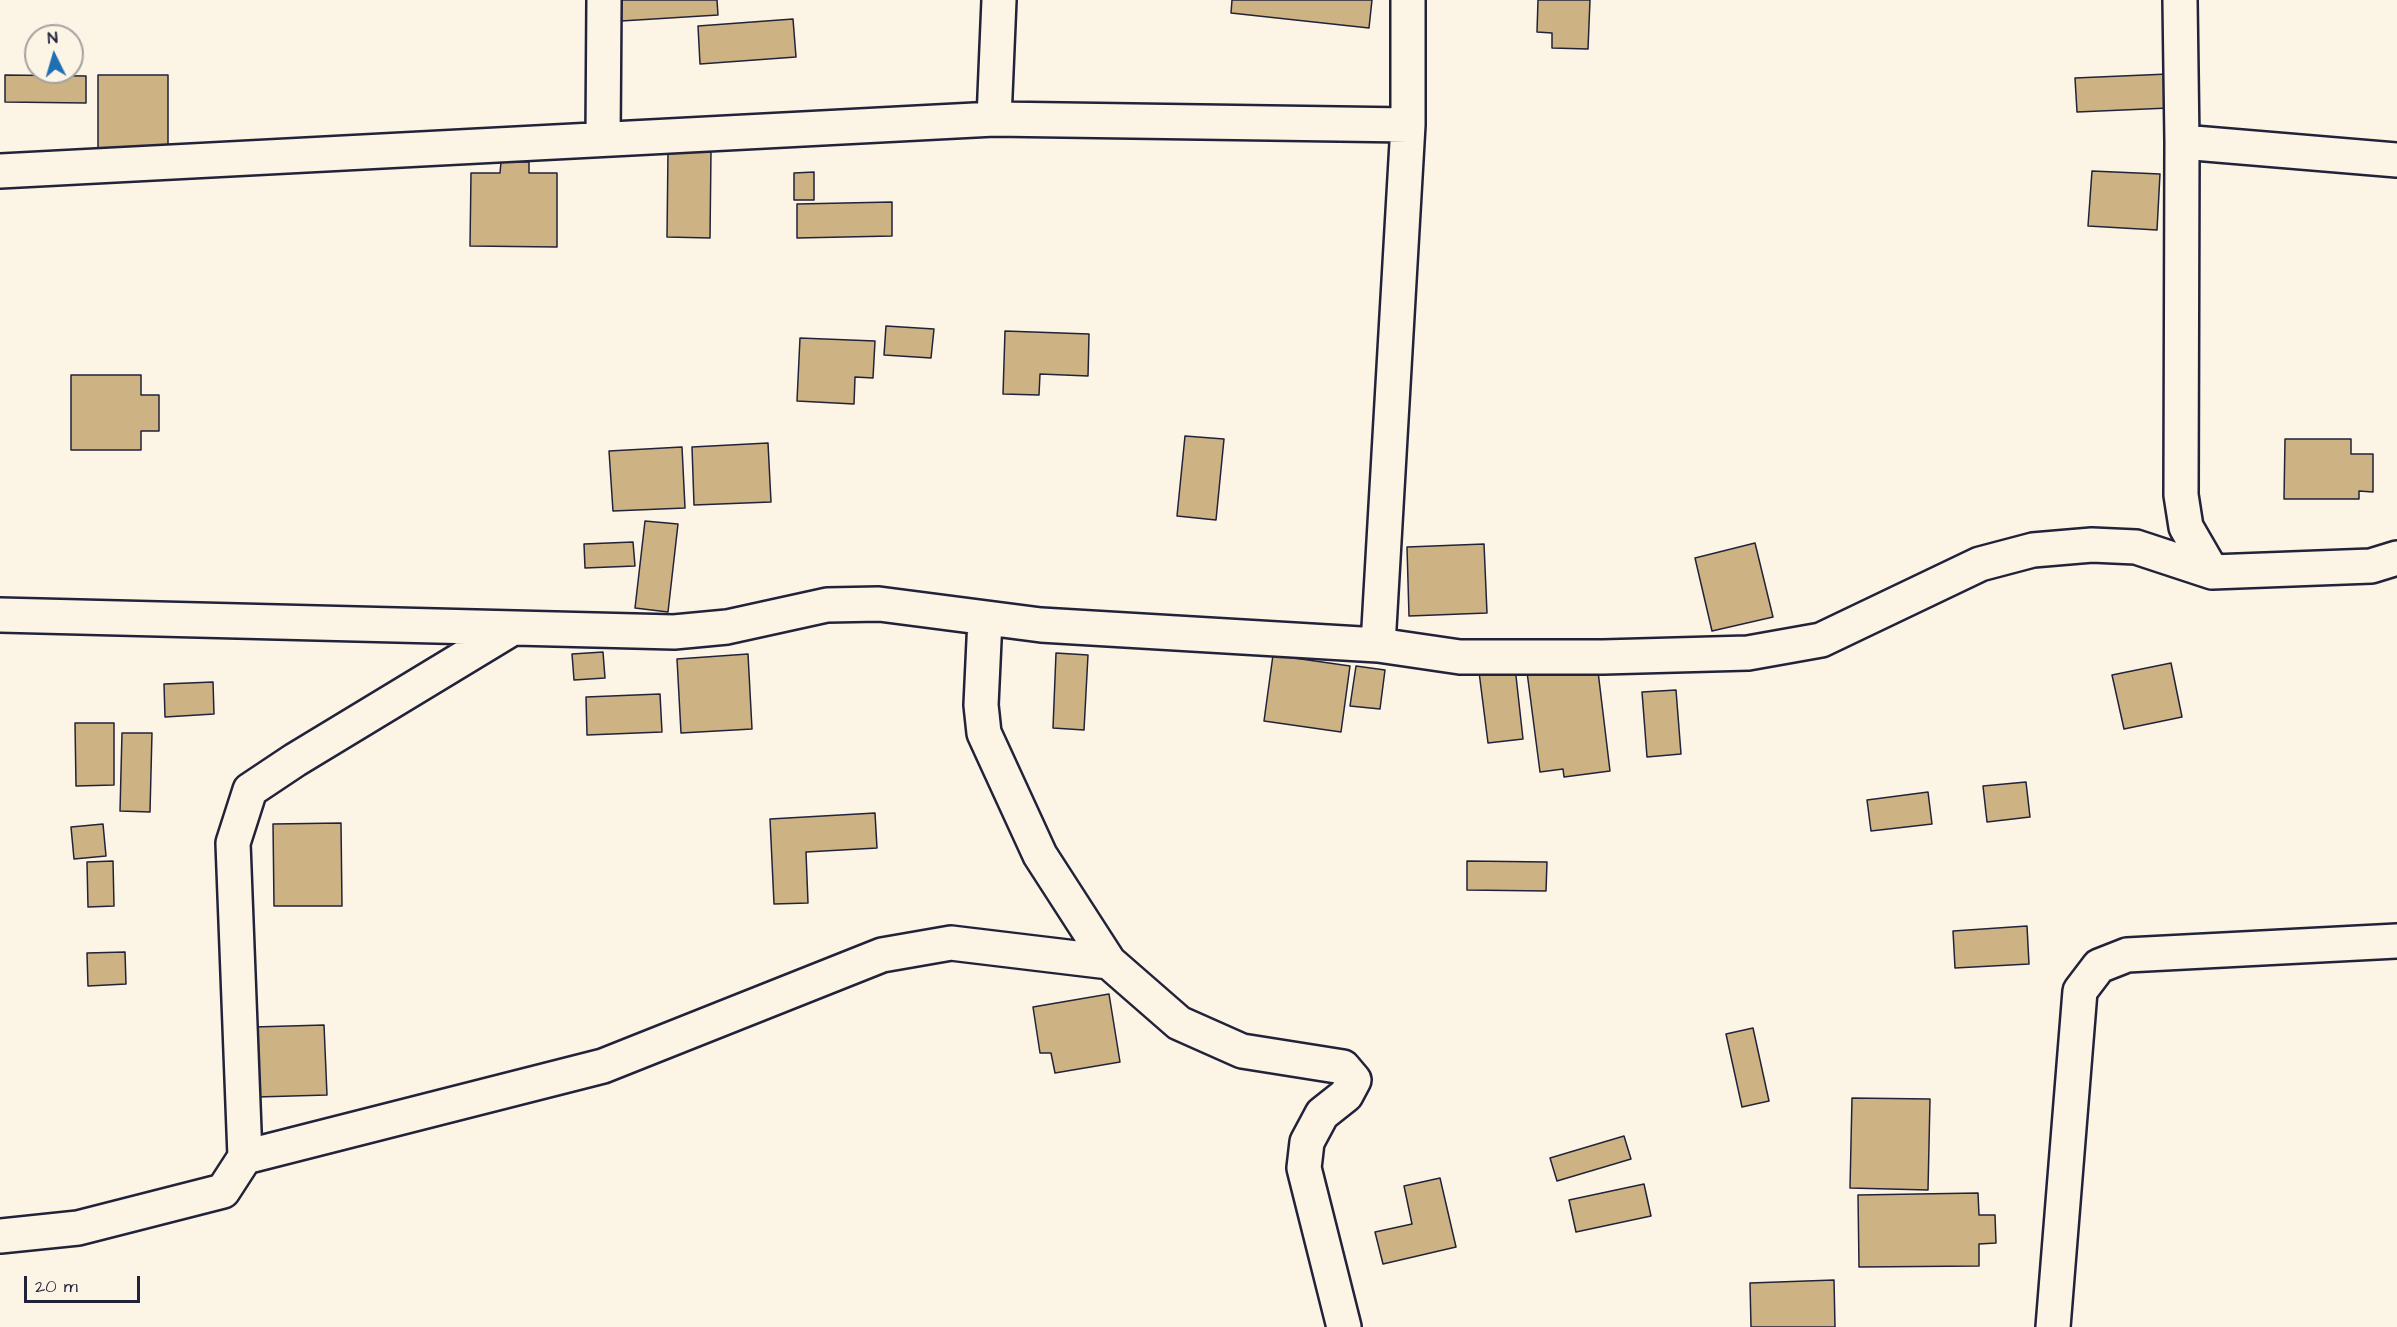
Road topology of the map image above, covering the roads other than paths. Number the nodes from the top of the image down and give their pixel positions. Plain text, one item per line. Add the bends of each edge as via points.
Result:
1 (604, 0) edge
2 (999, 0) edge
3 (1408, 0) edge
4 (2180, 0) edge
5 (994, 119) junction
6 (1408, 125) junction
7 (603, 139) junction
8 (2182, 142) junction
9 (2397, 160) edge
10 (0, 171) edge
11 (2397, 558) edge
12 (2212, 572) junction
13 (0, 615) edge
14 (985, 619) junction
15 (513, 628) junction
16 (1378, 645) junction
17 (2397, 941) edge
18 (1109, 962) junction
19 (245, 1157) junction
20 (0, 1236) edge
21 (1344, 1327) edge
22 (2053, 1327) edge

1 - 7 street
2 - 5 street
3 - 6 street
4 - 8 street
5 - 6 street
5 - 7 street
6 - 16 street
7 - 10 street
8 - 9 street
8 - 12 street via 2181,495 2186,527
11 - 12 street via 2371,566
12 - 16 street via 2136,547 2091,545 2033,550 1980,564 1821,640 1748,653 1460,657
13 - 15 street
14 - 15 street via 879,604 827,605 727,627 674,632
14 - 16 street
14 - 18 street via 981,705 984,733 1040,855
15 - 19 street via 250,790 232,843
17 - 22 street via 2127,955 2099,966 2080,991
18 - 19 street via 951,943 882,955 603,1066
18 - 21 street via 1179,1023 1242,1051 1343,1067 1354,1080 1346,1095 1322,1114 1307,1142 1304,1168
19 - 20 street via 223,1191 78,1228

